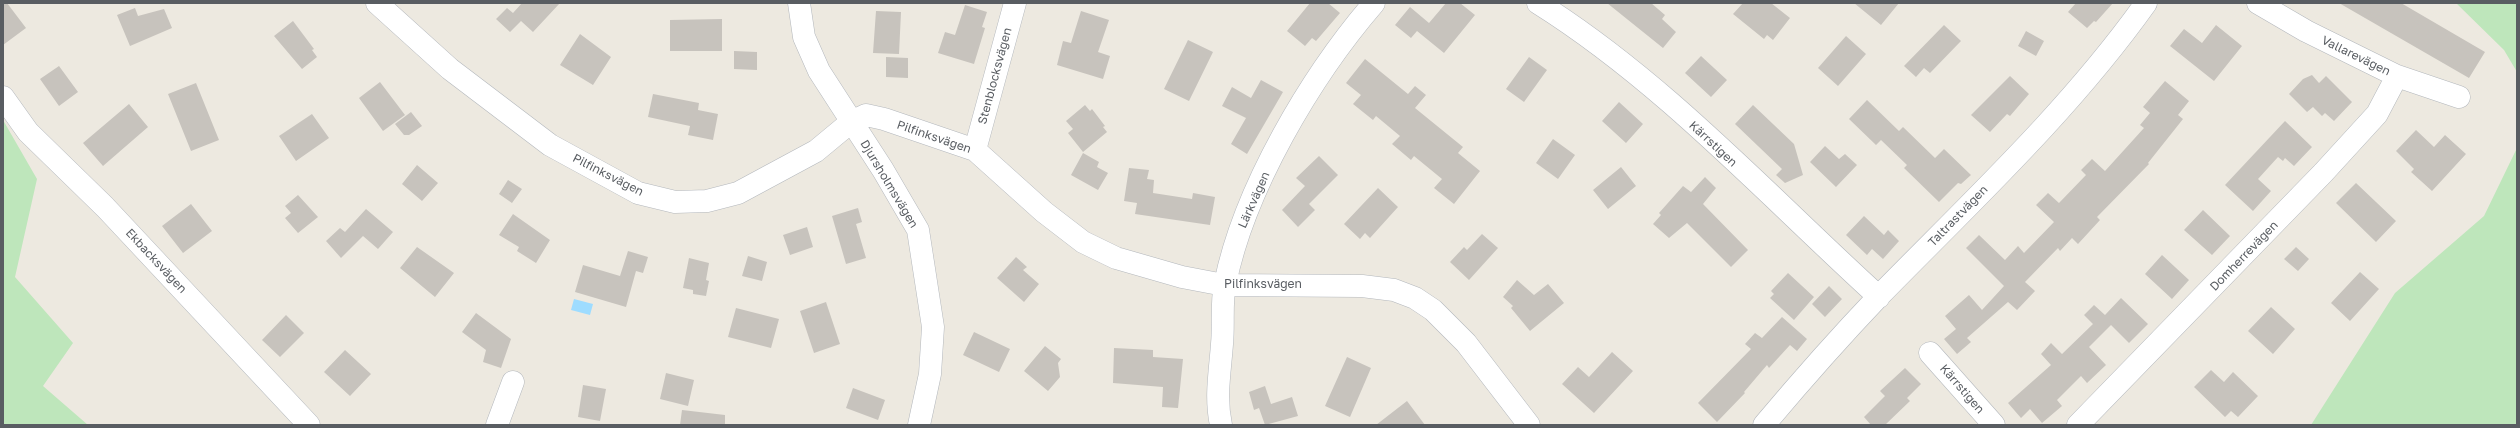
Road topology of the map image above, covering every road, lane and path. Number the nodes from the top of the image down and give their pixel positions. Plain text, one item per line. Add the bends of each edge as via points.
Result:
1 (377, 3) edge
2 (799, 3) edge
3 (1015, 3) edge
4 (1374, 3) edge
5 (1538, 3) edge
6 (2146, 3) edge
7 (2258, 3) edge
8 (2397, 76) junction
9 (3, 97) edge
10 (2458, 97) dead end
11 (850, 122) junction
12 (975, 150) junction
13 (1224, 285) junction
14 (1879, 297) junction
15 (1930, 353) dead end
16 (513, 382) dead end
17 (309, 425) edge
18 (497, 425) edge
19 (919, 425) edge
20 (1221, 425) edge
21 (1529, 425) edge
22 (1764, 425) edge
23 (1994, 425) edge
24 (2078, 425) edge

1 - 11 street, Pilfinksvägen via 450,69 550,145 604,176 646,195 675,202 707,201 738,193 816,151
2 - 11 street, Djursholmsvägen via 804,38 819,71
3 - 12 street, Stenblocksvägen
4 - 13 street, Lärkvägen via 1336,49 1292,121 1250,204 1236,238
5 - 14 street, Kärrstigen via 1592,38 1655,90
6 - 14 street, Taltrastvägen via 2106,54 2030,141
7 - 8 street, Vallarevägen via 2306,31
8 - 10 street, Vallarevägen
8 - 24 street, Domherrevägen via 2377,114
9 - 17 street, Ekbacksvägen via 28,132 105,207
11 - 12 street, Pilfinksvägen via 866,115 884,119
11 - 19 street, Djursholmsvägen via 883,170 918,230 933,327 930,374
12 - 13 street, Pilfinksvägen via 1044,212 1083,242 1116,258 1146,268
13 - 20 street, Lärkvägen via 1222,345 1216,387
13 - 21 street, Pilfinksvägen via 1362,286 1394,290 1415,298 1433,310 1466,343
14 - 22 street, Taltrastvägen
15 - 23 street, Kärrstigen
16 - 18 street

